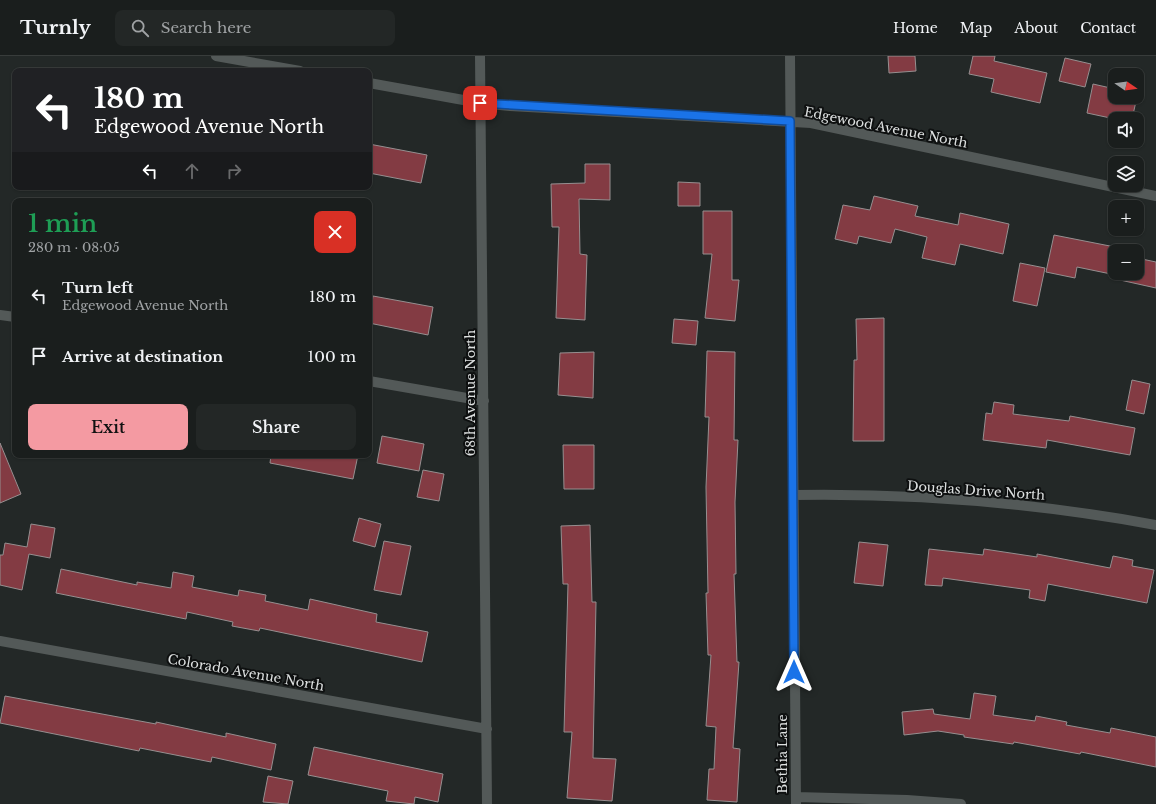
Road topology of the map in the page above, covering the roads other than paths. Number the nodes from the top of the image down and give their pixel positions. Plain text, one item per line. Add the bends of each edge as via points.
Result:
1 (216, 56) edge
2 (480, 56) edge
3 (790, 56) edge
4 (283, 68) edge
5 (372, 85) edge
6 (480, 103) junction
7 (790, 121) junction
8 (1156, 196) edge
9 (0, 315) edge
10 (12, 317) edge
11 (372, 382) edge
12 (484, 401) junction
13 (793, 495) junction
14 (1156, 525) edge
15 (0, 641) edge
16 (487, 729) junction
17 (796, 800) edge
18 (487, 804) edge
19 (961, 804) edge

1 - 4 street
2 - 6 street, 68th Avenue North
3 - 7 street, Bethia Lane
5 - 6 street, Edgewood Avenue North
6 - 7 street, Edgewood Avenue North
6 - 12 street, 68th Avenue North
7 - 8 street, Edgewood Avenue North via 811,123
7 - 13 street, Bethia Lane
9 - 10 street
11 - 12 street
12 - 16 street, 68th Avenue North
13 - 14 street, Douglas Drive North via 958,499 1092,513
13 - 17 street, Bethia Lane
15 - 16 street, Colorado Avenue North
16 - 18 street, 68th Avenue North
17 - 19 street via 907,800

